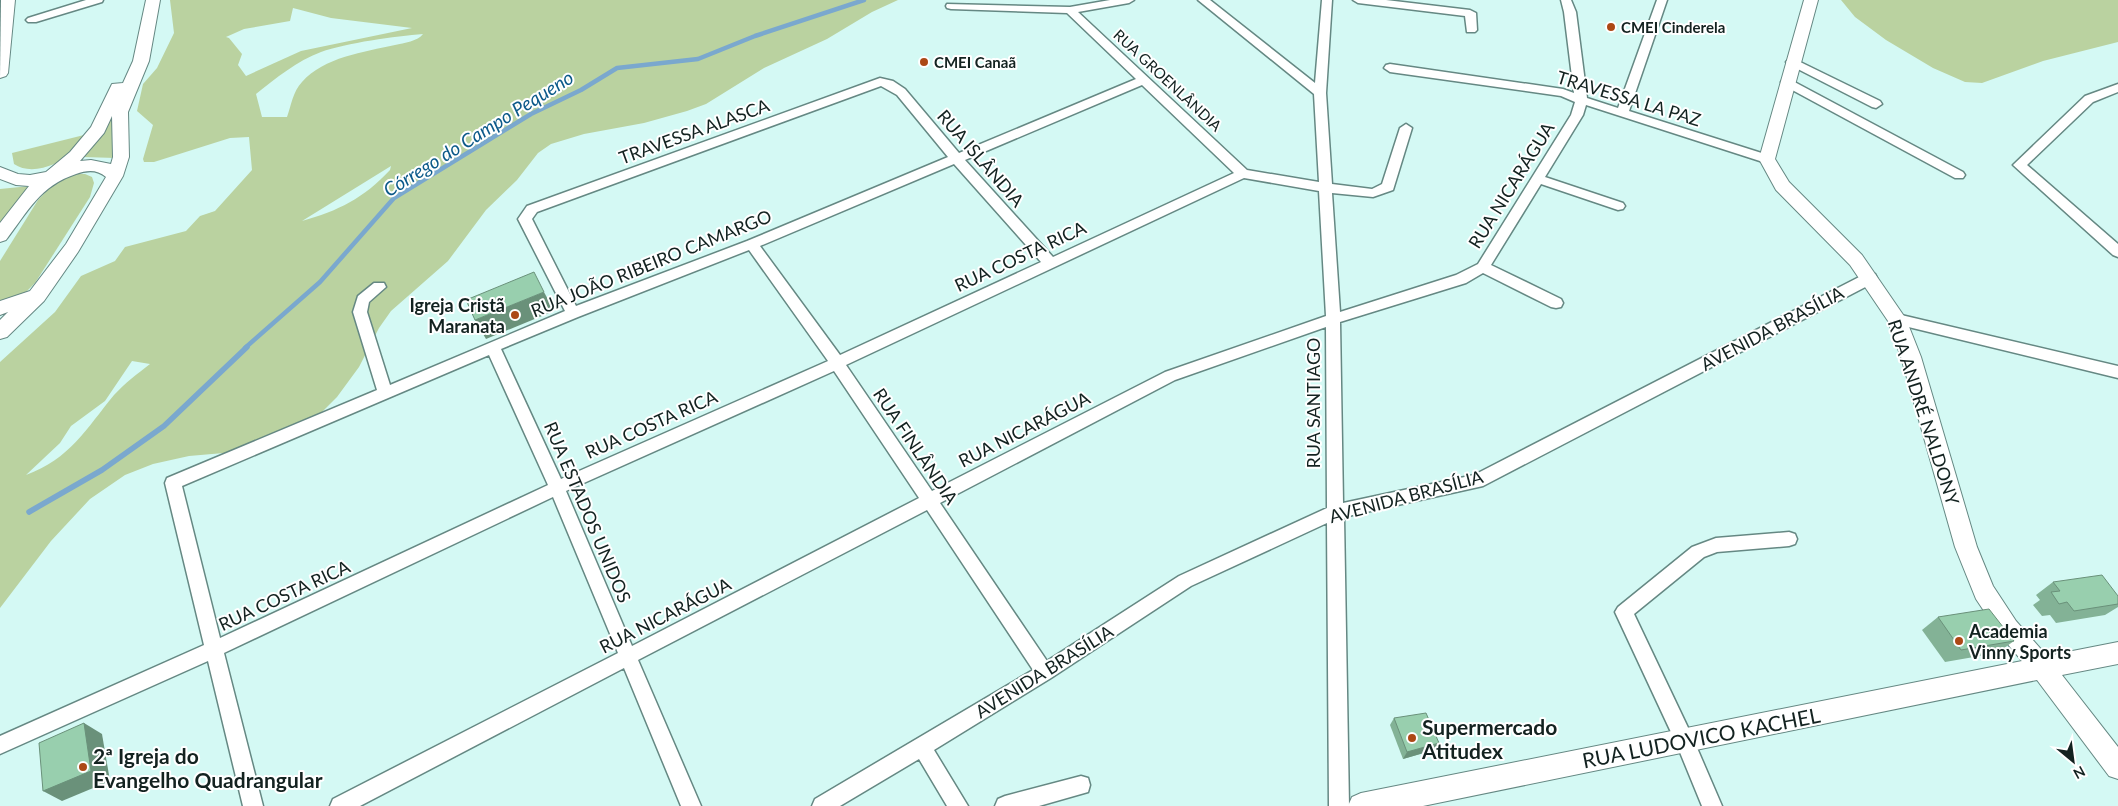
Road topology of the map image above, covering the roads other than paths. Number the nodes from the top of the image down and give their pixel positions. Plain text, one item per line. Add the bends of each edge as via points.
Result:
1 (98, 0) edge
2 (153, 0) edge
3 (1129, 0) edge
4 (1203, 0) edge
5 (1327, 0) edge
6 (1358, 0) edge
7 (1566, 0) edge
8 (1662, 0) edge
9 (1812, 0) edge
10 (5, 2) edge
11 (950, 6) dead end
12 (1070, 10) junction
13 (32, 20) dead end
14 (1471, 30) dead end
15 (144, 44) junction
16 (1792, 62) junction
17 (1390, 68) dead end
18 (0, 73) edge
19 (1144, 80) junction
20 (880, 82) joint
21 (1787, 82) junction
22 (2117, 89) edge
23 (1320, 93) junction
24 (1581, 100) junction
25 (1876, 104) dead end
26 (1622, 113) junction
27 (1406, 128) dead end
28 (956, 159) junction
29 (1767, 159) junction
30 (0, 173) edge
31 (1244, 174) junction
32 (1959, 175) dead end
33 (115, 176) junction
34 (50, 178) junction
35 (1539, 179) junction
36 (27, 182) junction
37 (0, 186) edge
38 (1326, 188) junction
39 (1618, 206) dead end
40 (0, 236) edge
41 (752, 244) junction
42 (2118, 252) edge
43 (1051, 264) junction
44 (1483, 267) junction
45 (1870, 278) junction
46 (379, 287) dead end
47 (37, 296) junction
48 (1556, 303) dead end
49 (0, 308) edge
50 (573, 313) junction
51 (1333, 319) junction
52 (1897, 319) junction
53 (0, 332) edge
54 (493, 347) junction
55 (837, 363) junction
56 (2118, 372) edge
57 (385, 393) junction
58 (557, 488) junction
59 (929, 501) junction
60 (1334, 512) junction
61 (1789, 539) dead end
62 (215, 649) junction
63 (2118, 652) edge
64 (629, 656) junction
65 (2042, 668) junction
66 (1045, 672) junction
67 (1684, 740) junction
68 (0, 745) edge
69 (922, 747) junction
70 (2118, 767) edge
71 (1081, 785) dead end
72 (253, 806) edge
73 (340, 806) edge
74 (691, 806) edge
75 (822, 806) edge
76 (958, 806) edge
77 (1004, 806) edge
78 (1339, 806) edge
79 (1361, 806) edge
80 (1712, 806) edge

1 - 13 street
2 - 15 main road
3 - 12 street
4 - 23 street
5 - 23 street, RUA SANTIAGO
6 - 14 street via 1470,13
7 - 24 street, RUA NICARÁGUA
8 - 26 street
9 - 16 main road
10 - 18 main road
11 - 12 street
12 - 19 street, RUA GROENLÂNDIA
15 - 33 main road via 141,61 120,112 121,157
15 - 34 main road via 126,71 98,129 76,156
16 - 21 main road
16 - 25 street
17 - 24 street, TRAVESSA LA PAZ via 1563,93
19 - 28 street, RUA JOÃO RIBEIRO CAMARGO
19 - 31 street, RUA GROENLÂNDIA
20 - 28 street, RUA ISLÂNDIA via 901,92
20 - 50 street, TRAVESSA ALASCA via 532,209 525,219
21 - 29 main road
21 - 32 street
22 - 42 street via 2089,99 2019,165
23 - 38 street, RUA SANTIAGO
24 - 26 street, TRAVESSA LA PAZ
24 - 35 street, RUA NICARÁGUA via 1577,115
26 - 29 street, TRAVESSA LA PAZ
27 - 38 street via 1388,186 1373,193
28 - 41 street, RUA JOÃO RIBEIRO CAMARGO
28 - 43 street, RUA ISLÂNDIA
29 - 45 main road, RUA ANDRÉ NALDONY via 1782,186
30 - 36 main road
31 - 38 street
31 - 43 street, RUA COSTA RICA
33 - 34 main road via 104,167 92,166
33 - 47 main road via 72,248
34 - 36 main road
34 - 40 main road via 31,194
35 - 39 street
35 - 44 street, RUA NICARÁGUA
36 - 37 main road
38 - 51 street, RUA SANTIAGO
41 - 50 street, RUA JOÃO RIBEIRO CAMARGO
41 - 55 street, RUA FINLÂNDIA
43 - 55 street, RUA COSTA RICA
44 - 48 street
44 - 51 street, RUA NICARÁGUA via 1461,279
45 - 52 main road, RUA ANDRÉ NALDONY
45 - 60 street, AVENIDA BRASÍLIA via 1477,481
46 - 57 street via 363,300 360,312
47 - 49 main road
47 - 53 main road
50 - 54 street, RUA JOÃO RIBEIRO CAMARGO
51 - 59 street, RUA NICARÁGUA via 1170,376
51 - 60 street, RUA SANTIAGO
52 - 56 street
52 - 65 main road, RUA ANDRÉ NALDONY via 1966,547 1984,592 2008,628
54 - 57 street, RUA JOÃO RIBEIRO CAMARGO
54 - 58 street, RUA ESTADOS UNIDOS
55 - 58 street, RUA COSTA RICA
55 - 59 street, RUA FINLÂNDIA
57 - 62 street, RUA JOÃO RIBEIRO CAMARGO via 173,483
58 - 62 street, RUA COSTA RICA
58 - 64 street, RUA ESTADOS UNIDOS
59 - 64 street, RUA NICARÁGUA
59 - 66 street, RUA FINLÂNDIA
60 - 66 street, AVENIDA BRASÍLIA via 1185,581
60 - 78 street, RUA SANTIAGO
61 - 67 street via 1716,545 1698,552 1624,612
62 - 68 street, RUA COSTA RICA
62 - 72 street
63 - 65 main road, RUA LUDOVICO KACHEL
64 - 73 street, RUA NICARÁGUA
64 - 74 street, RUA ESTADOS UNIDOS
65 - 67 main road, RUA LUDOVICO KACHEL
65 - 70 main road, RUA ANDRÉ NALDONY
66 - 69 street, AVENIDA BRASÍLIA
67 - 79 main road, RUA LUDOVICO KACHEL
67 - 80 street
69 - 75 street, AVENIDA BRASÍLIA
69 - 76 street
71 - 77 street

